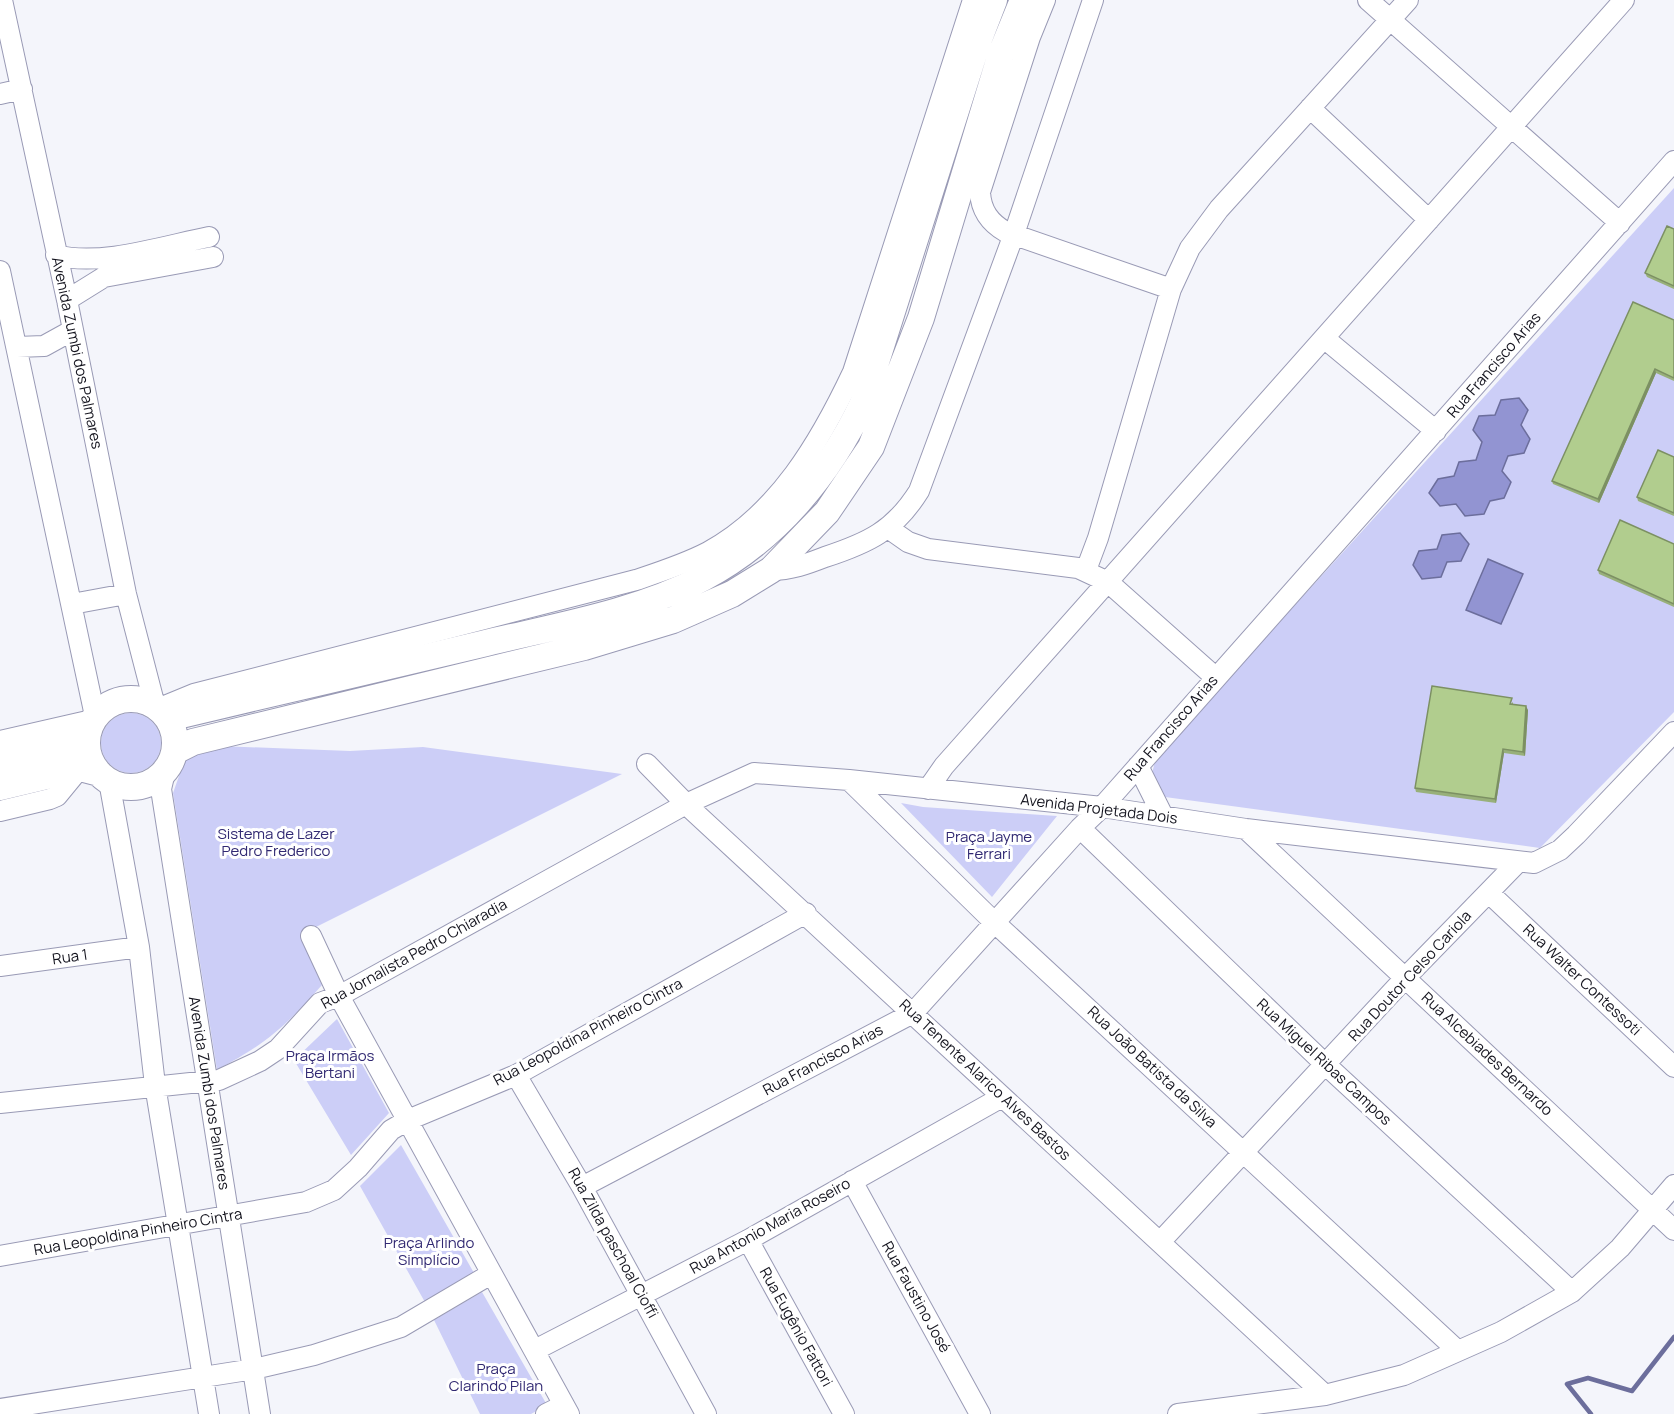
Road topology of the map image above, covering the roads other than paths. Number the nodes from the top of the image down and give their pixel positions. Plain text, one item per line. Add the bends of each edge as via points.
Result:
1 (2, 0) edge
2 (973, 0) edge
3 (994, 0) edge
4 (1023, 0) edge
5 (1028, 0) edge
6 (1045, 0) edge
7 (1093, 0) edge
8 (1368, 0) edge
9 (1408, 0) edge
10 (1624, 0) edge
11 (1390, 20) junction
12 (1030, 37) junction
13 (22, 89) junction
14 (0, 94) edge
15 (1310, 108) junction
16 (1510, 128) junction
17 (997, 139) junction
18 (1674, 161) edge
19 (961, 191) junction
20 (1429, 220) junction
21 (1620, 223) junction
22 (1014, 234) junction
23 (209, 237) dead end
24 (56, 255) junction
25 (213, 257) dead end
26 (103, 268) junction
27 (0, 271) edge
28 (1171, 289) junction
29 (67, 300) junction
30 (73, 330) junction
31 (1324, 338) junction
32 (18, 347) junction
33 (1436, 431) junction
34 (888, 528) junction
35 (771, 570) junction
36 (1086, 570) junction
37 (1107, 582) junction
38 (126, 594) junction
39 (72, 604) junction
40 (1215, 677) junction
41 (161, 711) junction
42 (91, 725) junction
43 (1674, 732) edge
44 (0, 741) edge
45 (170, 762) junction
46 (0, 763) edge
47 (648, 764) dead end
48 (1138, 766) junction
49 (96, 774) junction
50 (849, 780) junction
51 (0, 787) edge
52 (928, 789) junction
53 (686, 804) junction
54 (1102, 807) junction
55 (0, 811) edge
56 (1162, 816) junction
57 (1080, 828) junction
58 (1246, 829) junction
59 (1517, 863) junction
60 (1489, 893) junction
61 (806, 913) junction
62 (994, 922) junction
63 (311, 936) dead end
64 (139, 947) junction
65 (0, 966) edge
66 (1406, 977) junction
67 (339, 996) junction
68 (914, 1013) junction
69 (1326, 1065) junction
70 (1674, 1067) edge
71 (516, 1075) junction
72 (207, 1080) junction
73 (155, 1085) junction
74 (1002, 1097) junction
75 (0, 1103) edge
76 (408, 1120) junction
77 (1245, 1153) junction
78 (852, 1181) junction
79 (1674, 1185) edge
80 (582, 1187) junction
81 (1652, 1210) junction
82 (228, 1216) junction
83 (178, 1225) junction
84 (1674, 1230) edge
85 (748, 1240) junction
86 (1160, 1242) junction
87 (0, 1256) edge
88 (491, 1274) junction
89 (1572, 1292) junction
90 (642, 1294) junction
91 (535, 1350) junction
92 (1458, 1351) junction
93 (254, 1369) junction
94 (202, 1377) junction
95 (1325, 1395) junction
96 (0, 1409) edge
97 (567, 1410) edge
98 (209, 1414) edge
99 (260, 1414) edge
100 (546, 1414) edge
101 (706, 1414) edge
102 (844, 1414) edge
103 (980, 1414) edge
104 (1178, 1414) edge

1 - 13 street, Avenida Zumbi dos Palmares
2 - 41 street via 853,372 827,426 802,465 757,514 710,551 680,566 194,694
3 - 41 main road via 863,404 828,465 797,504 756,544 704,577 651,600 575,622
4 - 19 main road via 1001,54
5 - 12 street
6 - 12 street
7 - 22 street
8 - 11 street
9 - 11 street
10 - 16 street
11 - 15 street
11 - 16 street
12 - 17 street
13 - 14 street
13 - 24 street, Avenida Zumbi dos Palmares
15 - 20 street
15 - 28 street via 1208,221
16 - 20 street
16 - 21 street
17 - 19 street
17 - 22 street via 980,200 991,221
18 - 21 street, Rua Francisco Arias
19 - 35 main road via 921,318 871,447 827,512
20 - 31 street
21 - 33 street, Rua Francisco Arias
22 - 28 street
22 - 34 street via 926,476 910,505
23 - 26 street
24 - 26 street
24 - 29 street, Avenida Zumbi dos Palmares
25 - 26 street
26 - 29 street
27 - 32 street
28 - 36 street
29 - 30 street, Avenida Zumbi dos Palmares
30 - 32 street via 44,346
30 - 38 street, Avenida Zumbi dos Palmares
31 - 33 street
31 - 37 street
32 - 39 street
33 - 40 street, Rua Francisco Arias
34 - 35 street via 863,544 789,570
34 - 36 street via 908,542 928,549
35 - 45 main road via 732,594 673,620 584,647 193,742
36 - 37 street
37 - 40 street
37 - 52 street
38 - 39 street
38 - 41 street, Avenida Zumbi dos Palmares
39 - 42 street
40 - 48 street, Rua Francisco Arias
41 - 42 main road via 140,699 128,698 108,705
41 - 45 main road via 173,728
42 - 44 street
42 - 46 main road
42 - 49 main road via 91,763
43 - 59 street via 1560,850 1534,863
45 - 49 main road via 156,780 139,786 120,786
45 - 72 street, Avenida Zumbi dos Palmares via 161,789
47 - 53 street, Rua Tenente Alarico Alves Bastos
48 - 54 street, Rua Francisco Arias
48 - 56 street
49 - 51 main road
49 - 55 street via 57,796
49 - 64 street
50 - 52 street, Avenida Projetada Dois
50 - 53 street, Avenida Projetada Dois via 754,773
50 - 62 street, Rua João Batista da Silva
52 - 54 street, Avenida Projetada Dois
53 - 61 street, Rua Tenente Alarico Alves Bastos
53 - 67 street, Rua Jornalista Pedro Chiaradia
54 - 56 street, Avenida Projetada Dois
54 - 57 street, Rua Francisco Arias
56 - 58 street, Avenida Projetada Dois
57 - 62 street, Rua Francisco Arias
57 - 69 street, Rua Miguel Ribas Campos
58 - 59 street, Avenida Projetada Dois
58 - 66 street, Rua Alcebiades Bernardo
59 - 60 street, Rua Doutor Celso Cariola
60 - 66 street, Rua Doutor Celso Cariola
60 - 70 street, Rua Walter Contessoti
61 - 68 street, Rua Tenente Alarico Alves Bastos
61 - 71 street, Rua Leopoldina Pinheiro Cintra
62 - 68 street, Rua Francisco Arias
62 - 77 street, Rua João Batista da Silva
63 - 67 street
64 - 65 street, Rua 1
64 - 73 street
66 - 69 street, Rua Doutor Celso Cariola
66 - 81 street, Rua Alcebiades Bernardo
67 - 72 street, Rua Jornalista Pedro Chiaradia via 320,1003 278,1049 260,1061 219,1080
67 - 76 street
68 - 74 street, Rua Tenente Alarico Alves Bastos
68 - 80 street, Rua Francisco Arias
69 - 77 street, Rua Doutor Celso Cariola
69 - 89 street, Rua Miguel Ribas Campos
71 - 76 street, Rua Leopoldina Pinheiro Cintra
71 - 80 street, Rua Zilda paschoal Cioffi
72 - 73 street, Rua Jornalista Pedro Chiaradia
72 - 82 street, Avenida Zumbi dos Palmares
73 - 75 street, Rua Jornalista Pedro Chiaradia
73 - 83 street
74 - 78 street, Rua Antonio Maria Roseiro
74 - 86 street, Rua Tenente Alarico Alves Bastos
76 - 82 street, Rua Leopoldina Pinheiro Cintra via 391,1130 334,1190 306,1202
76 - 88 street
77 - 86 street, Rua Doutor Celso Cariola
77 - 92 street, Rua João Batista da Silva
78 - 85 street, Rua Antonio Maria Roseiro
78 - 103 street, Rua Faustino José
79 - 81 street
80 - 90 street, Rua Zilda paschoal Cioffi
81 - 84 street, Rua Alcebiades Bernardo
81 - 89 street via 1620,1248
82 - 83 street, Rua Leopoldina Pinheiro Cintra
82 - 93 street, Avenida Zumbi dos Palmares
83 - 87 street, Rua Leopoldina Pinheiro Cintra
83 - 94 street
85 - 90 street, Rua Antonio Maria Roseiro
85 - 102 street, Rua Eugênio Fattori
86 - 95 street, Rua Tenente Alarico Alves Bastos
88 - 91 street
88 - 93 street via 401,1327 314,1355
89 - 92 street
90 - 91 street, Rua Antonio Maria Roseiro
90 - 101 street, Rua Zilda paschoal Cioffi
91 - 97 street
92 - 95 street via 1404,1375
93 - 94 street
93 - 99 street, Avenida Zumbi dos Palmares
94 - 96 street
94 - 98 street
95 - 104 street
97 - 100 street

